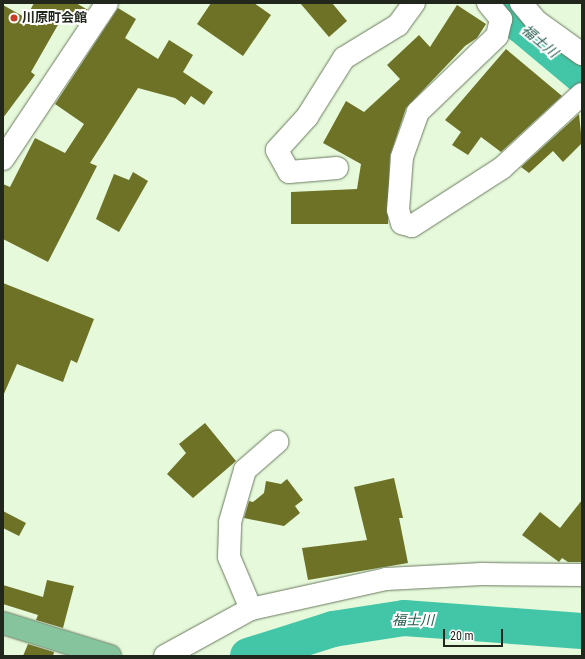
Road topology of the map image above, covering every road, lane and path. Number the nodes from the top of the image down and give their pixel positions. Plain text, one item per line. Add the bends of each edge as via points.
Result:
1 (107, 3) edge
2 (414, 3) edge
3 (488, 3) edge
4 (521, 3) edge
5 (582, 54) edge
6 (582, 94) edge
7 (3, 158) edge
8 (337, 168) dead end
9 (277, 442) dead end
10 (582, 575) edge
11 (251, 609) junction
12 (3, 623) edge
13 (110, 656) edge
14 (165, 656) edge

1 - 7 street
2 - 8 street via 398,26 344,58 307,117 277,150 289,172
3 - 6 street via 502,19 497,36 418,112 402,157 398,210 402,223 412,226 502,168
4 - 5 street via 536,21
9 - 11 street via 245,470 230,522 229,557
10 - 11 street via 482,574 386,579
11 - 14 street
12 - 13 main road

